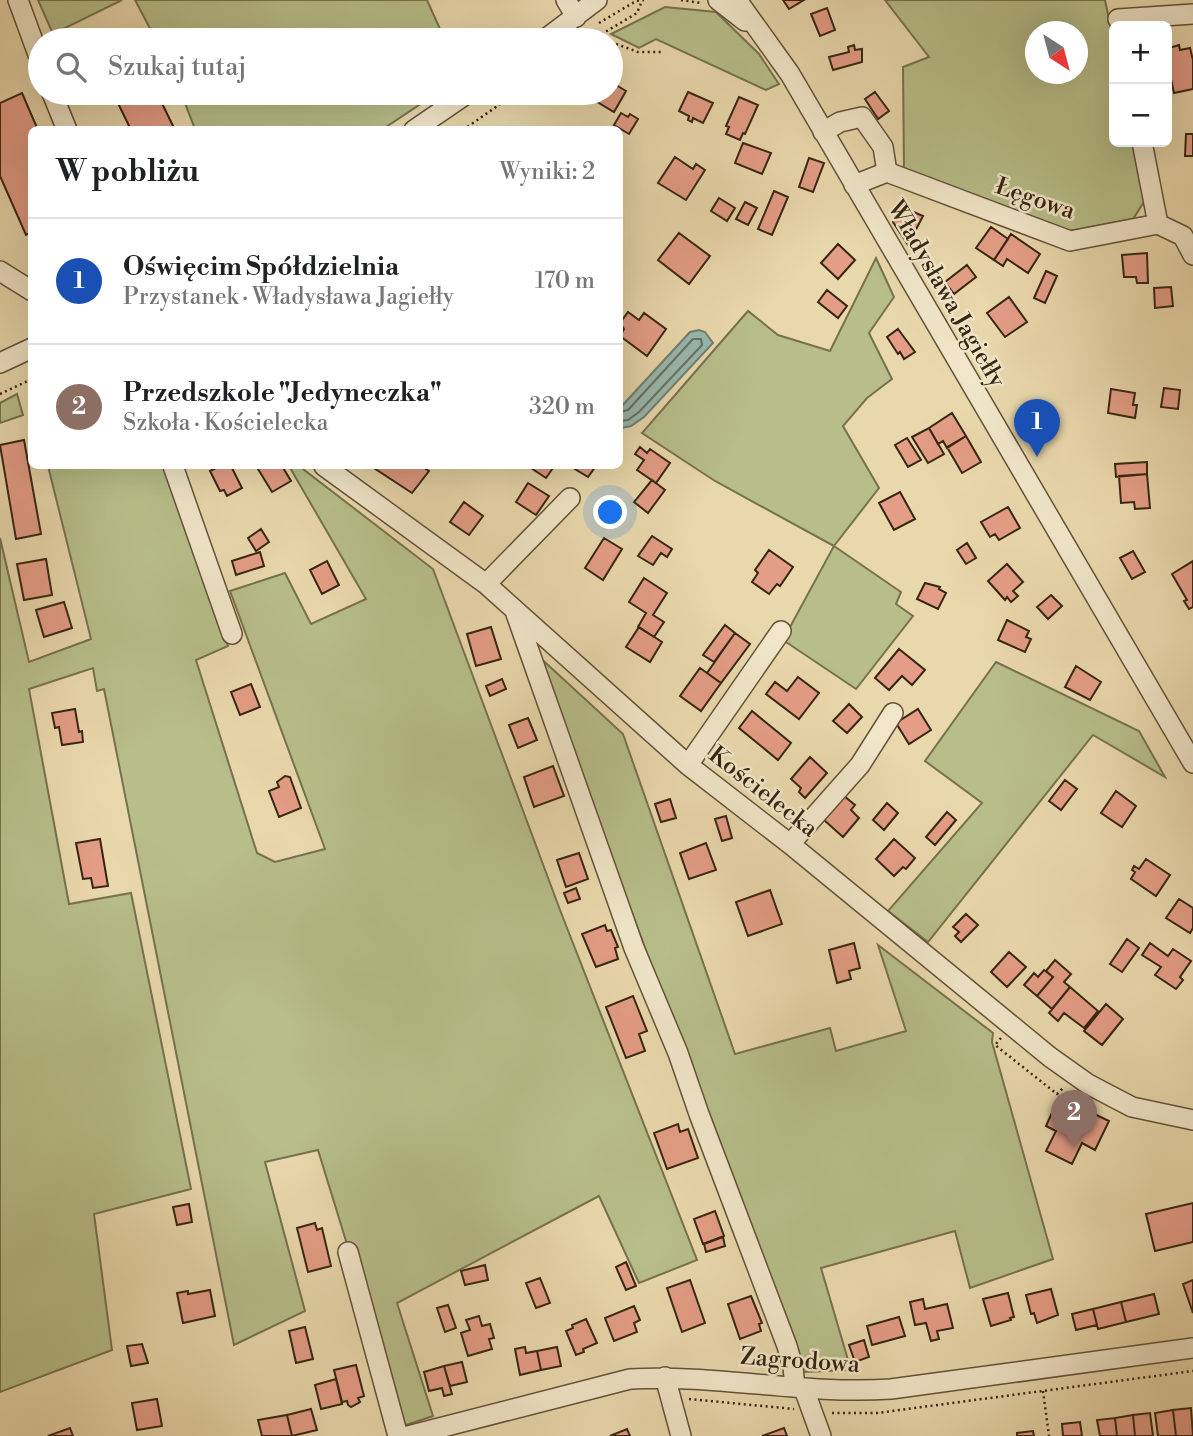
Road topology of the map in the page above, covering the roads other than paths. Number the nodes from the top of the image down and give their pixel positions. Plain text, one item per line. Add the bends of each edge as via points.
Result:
1 (18, 0) edge
2 (566, 0) edge
3 (606, 0) edge
4 (737, 0) edge
5 (712, 2) edge
6 (588, 13) edge
7 (1193, 13) edge
8 (1118, 15) edge
9 (28, 28) edge
10 (564, 28) edge
11 (760, 32) junction
12 (57, 105) edge
13 (450, 105) edge
14 (65, 126) edge
15 (420, 126) edge
16 (823, 132) junction
17 (1143, 147) edge
18 (887, 172) junction
19 (854, 185) junction
20 (1158, 224) junction
21 (1193, 255) edge
22 (0, 271) edge
23 (28, 288) edge
24 (28, 350) edge
25 (0, 363) edge
26 (174, 469) edge
27 (328, 469) edge
28 (570, 498) dead end
29 (486, 584) junction
30 (514, 609) junction
31 (781, 631) dead end
32 (232, 634) dead end
33 (893, 713) dead end
34 (1193, 763) edge
35 (688, 765) junction
36 (790, 844) junction
37 (1193, 1120) edge
38 (348, 1252) dead end
39 (1193, 1348) edge
40 (665, 1377) junction
41 (799, 1388) junction
42 (398, 1436) edge
43 (408, 1436) edge
44 (681, 1436) edge
45 (821, 1436) edge

1 - 9 street
2 - 6 street
3 - 6 street
4 - 11 street, Władysława Jagiełły
5 - 11 street, Władysława Jagiełły
6 - 10 street
7 - 8 street
11 - 16 street, Władysława Jagiełły
12 - 14 street
13 - 15 street
16 - 18 street via 862,117 883,147
16 - 19 street, Władysława Jagiełły
17 - 20 street
18 - 19 street
18 - 20 street, Łęgowa via 1070,241
19 - 34 street, Władysława Jagiełły
20 - 21 street via 1183,236
22 - 23 street
24 - 25 street
26 - 32 street
27 - 29 street, Kościelecka
28 - 29 street
29 - 30 street, Kościelecka
30 - 35 street, Kościelecka
30 - 41 street via 634,948 678,1053
31 - 35 street
33 - 36 street via 860,765
35 - 36 street, Kościelecka
36 - 37 street, Kościelecka via 1088,1084 1132,1107
38 - 42 street
39 - 41 street, Zagrodowa via 891,1390
40 - 41 street, Zagrodowa
40 - 43 street, Zagrodowa via 630,1379
40 - 44 street
41 - 45 street

